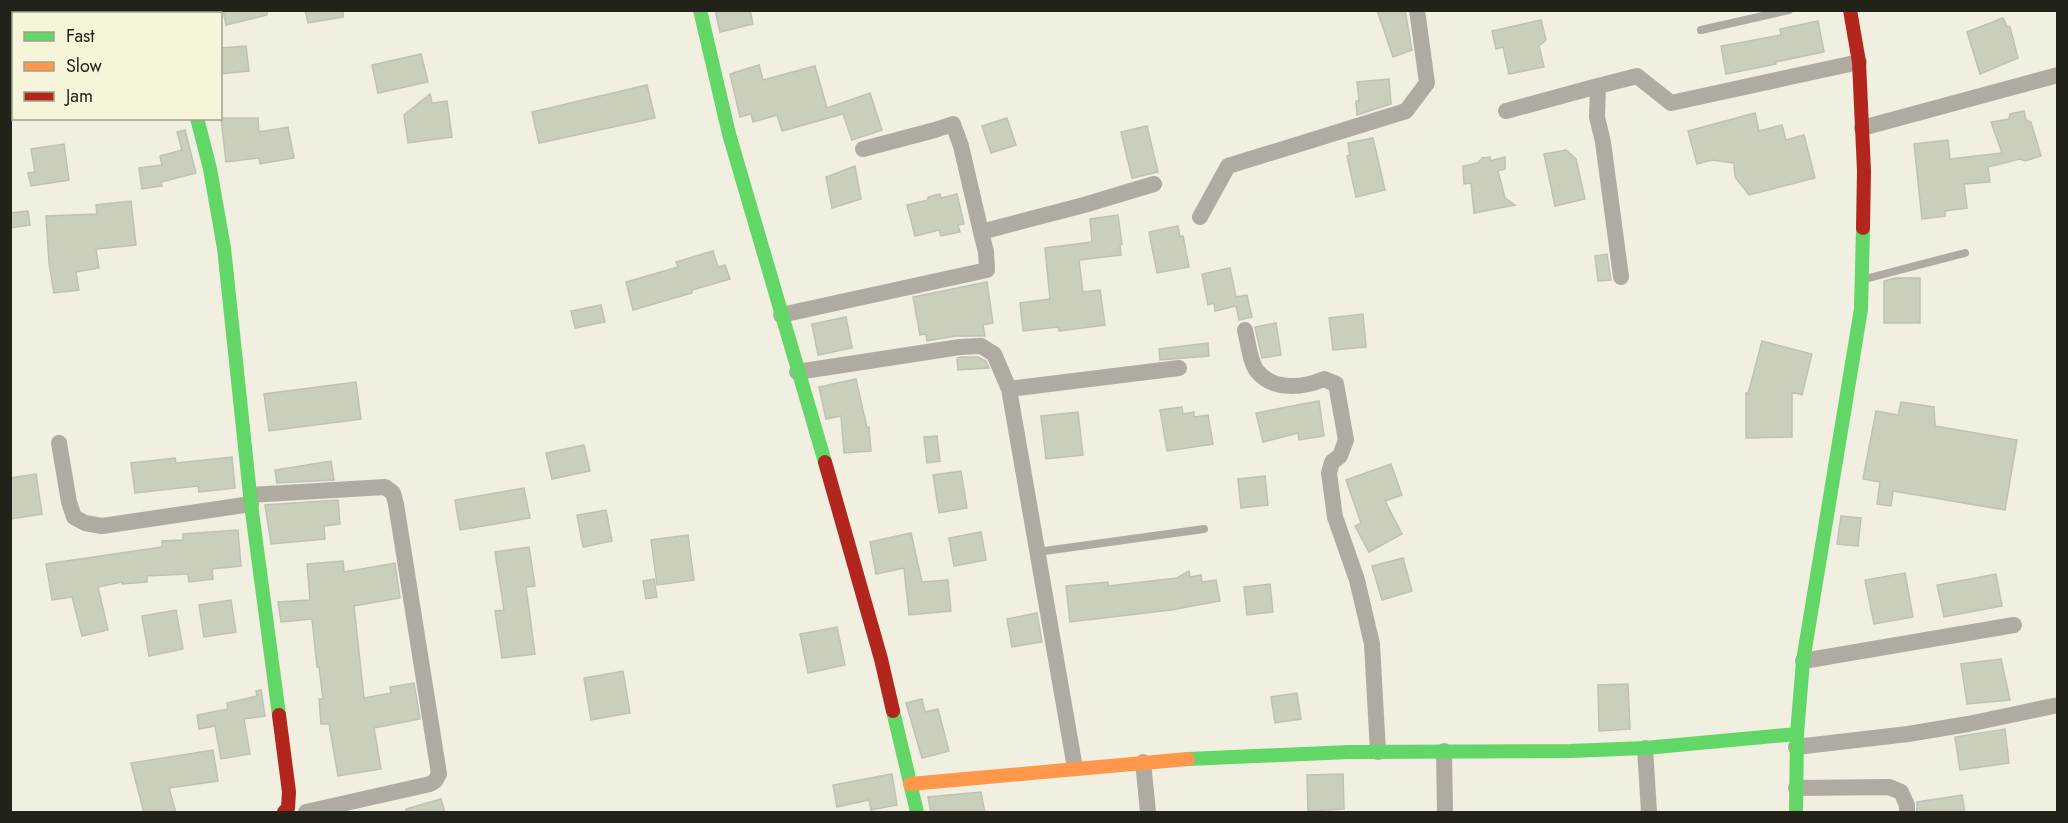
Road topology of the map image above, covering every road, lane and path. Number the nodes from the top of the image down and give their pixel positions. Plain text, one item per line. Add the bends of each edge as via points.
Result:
1 (700, 10) edge
2 (1417, 10) edge
3 (1789, 10) edge
4 (1850, 10) edge
5 (1701, 30) dead end
6 (1859, 62) junction
7 (2058, 75) edge
8 (1598, 86) junction
9 (1506, 111) dead end
10 (198, 120) edge
11 (1862, 128) junction
12 (862, 149) dead end
13 (1154, 184) dead end
14 (1200, 218) dead end
15 (981, 232) junction
16 (1965, 253) dead end
17 (1621, 277) dead end
18 (1862, 280) junction
19 (781, 315) junction
20 (1245, 330) dead end
21 (1179, 368) dead end
22 (797, 372) junction
23 (1009, 389) junction
24 (59, 443) dead end
25 (251, 500) junction
26 (1204, 529) dead end
27 (1037, 552) junction
28 (2014, 625) dead end
29 (1803, 661) junction
30 (2058, 705) edge
31 (1797, 740) junction
32 (1645, 748) junction
33 (1444, 751) junction
34 (1378, 752) junction
35 (1143, 762) junction
36 (1075, 768) junction
37 (910, 784) junction
38 (1796, 788) junction
39 (284, 813) edge
40 (306, 813) edge
41 (917, 813) edge
42 (1148, 813) edge
43 (1445, 813) edge
44 (1649, 813) edge
45 (1796, 813) edge
46 (1907, 813) edge

1 - 19 street via 729,134
2 - 14 street via 1427,83 1406,111 1228,166
3 - 5 lane
4 - 6 street
6 - 8 street via 1671,103 1637,76
6 - 11 street
7 - 11 street
8 - 9 street
8 - 17 street via 1597,117
10 - 25 street via 224,248
11 - 18 street
12 - 15 street via 953,124
13 - 15 street
15 - 19 street via 987,270
16 - 18 lane
18 - 29 street via 1861,309
19 - 22 street
20 - 34 street via 1256,370 1267,380 1285,386 1324,379 1336,384 1346,440 1329,473 1335,517 1357,580 1372,644
21 - 23 street
22 - 23 street via 981,346 994,354
22 - 37 street via 838,504
23 - 27 street
24 - 25 street via 69,502 74,517 85,523 102,526
25 - 39 street via 289,792
25 - 40 street via 385,487 393,493 396,504 439,774 430,784
26 - 27 lane
27 - 36 street
28 - 29 street
29 - 31 street
30 - 31 street via 1908,734
31 - 32 street
31 - 38 street
32 - 33 street
32 - 44 street
33 - 34 street
33 - 43 street
34 - 35 street
35 - 36 street
35 - 42 street
36 - 37 street
37 - 41 street
38 - 45 street
38 - 46 street via 1889,787 1901,792

